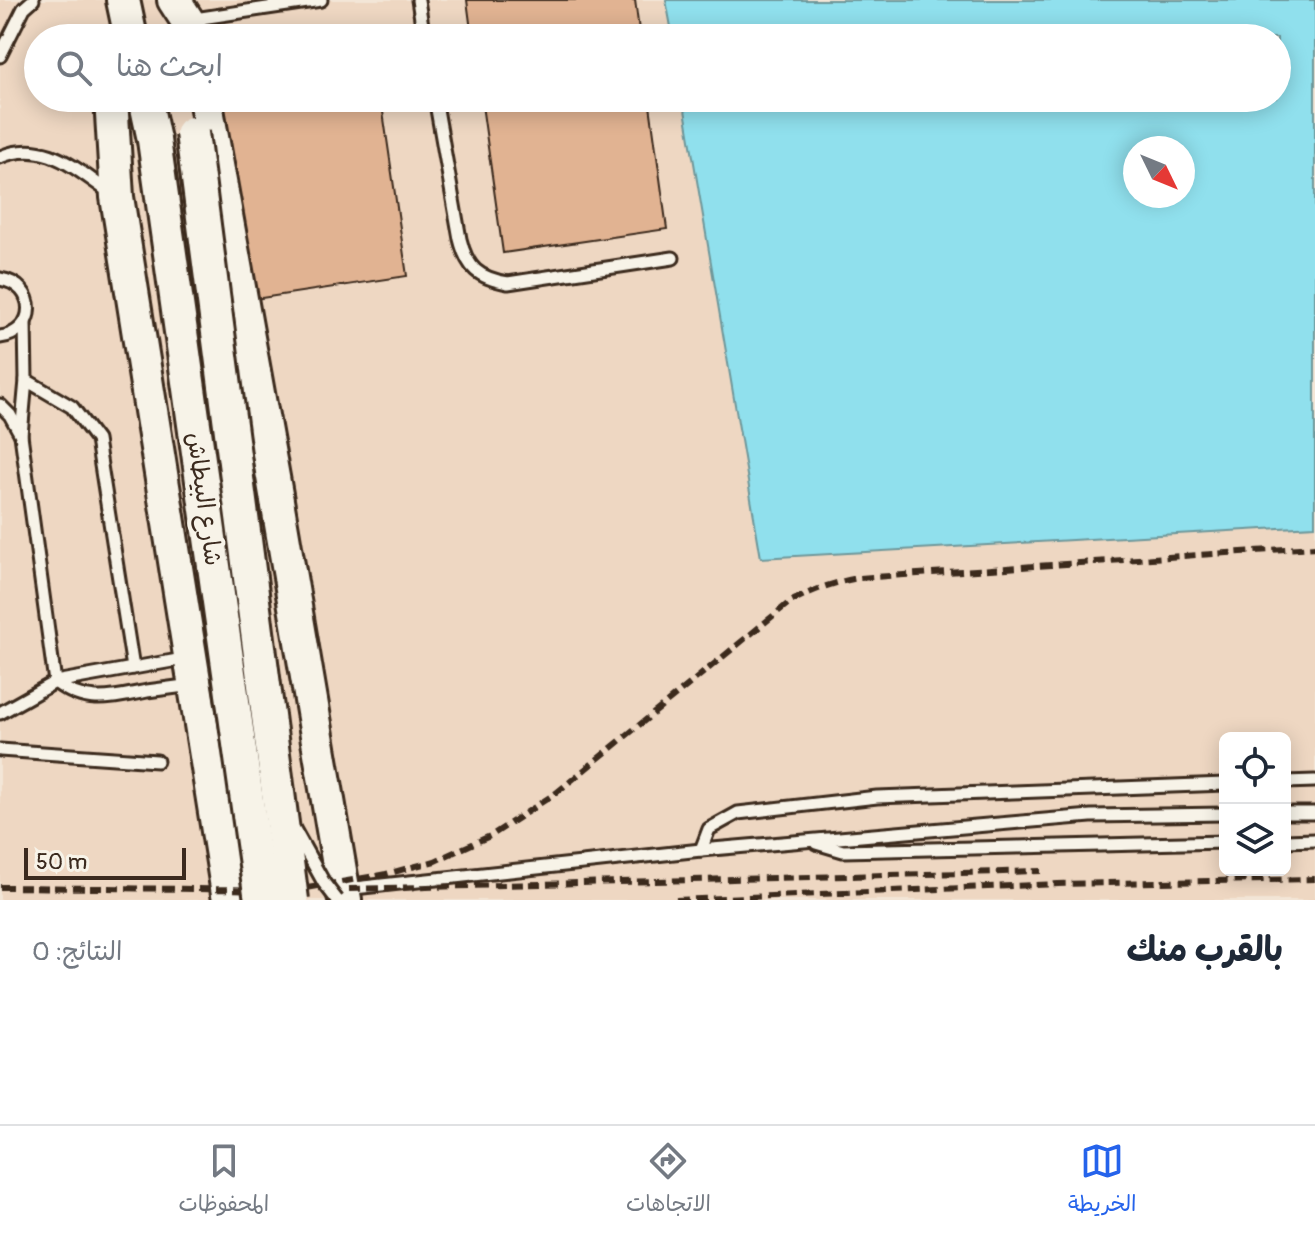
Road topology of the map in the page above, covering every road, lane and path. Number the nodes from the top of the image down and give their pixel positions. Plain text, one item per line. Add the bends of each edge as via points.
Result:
1 (33, 0) edge
2 (321, 0) edge
3 (418, 0) edge
4 (123, 2) edge
5 (179, 19) edge
6 (119, 24) edge
7 (128, 24) edge
8 (422, 24) edge
9 (0, 56) edge
10 (112, 112) edge
11 (148, 112) edge
12 (188, 112) edge
13 (208, 112) edge
14 (437, 112) edge
15 (0, 157) edge
16 (117, 197) junction
17 (673, 258) dead end
18 (0, 279) edge
19 (25, 323) junction
20 (0, 337) edge
21 (26, 380) junction
22 (0, 405) edge
23 (21, 435) junction
24 (133, 668) junction
25 (193, 671) junction
26 (55, 682) junction
27 (0, 713) edge
28 (0, 750) edge
29 (157, 761) dead end
30 (1315, 781) edge
31 (1291, 782) edge
32 (1219, 784) edge
33 (281, 805) junction
34 (1291, 813) edge
35 (1315, 813) edge
36 (1219, 814) edge
37 (1315, 840) edge
38 (808, 841) junction
39 (1291, 841) edge
40 (1219, 842) edge
41 (701, 850) junction
42 (342, 896) edge
43 (229, 900) edge
44 (261, 900) edge
45 (292, 900) edge

1 - 9 lane
2 - 5 lane
3 - 8 lane
4 - 6 street
4 - 7 street
10 - 16 street
11 - 44 street, شارع البيطاش, bridge
12 - 33 street, شارع البيطاش, bridge
13 - 42 street
14 - 17 lane via 464,256 475,271 508,283
15 - 16 lane via 22,150 43,152
16 - 25 street
18 - 19 lane via 25,294
19 - 20 lane via 12,335
19 - 21 lane
21 - 23 lane
21 - 24 lane via 72,407 97,440
22 - 23 lane
23 - 26 lane
24 - 25 lane
24 - 26 lane
25 - 26 lane via 105,699 80,696
25 - 43 street
26 - 27 lane
28 - 29 lane
30 - 31 lane
32 - 41 lane via 877,797 738,813 709,829
33 - 42 lane, bridge via 324,883
33 - 45 street, شارع البيطاش, bridge
34 - 35 lane
36 - 38 lane via 1091,816
37 - 39 lane
38 - 40 lane via 843,851
38 - 41 lane
41 - 42 lane

